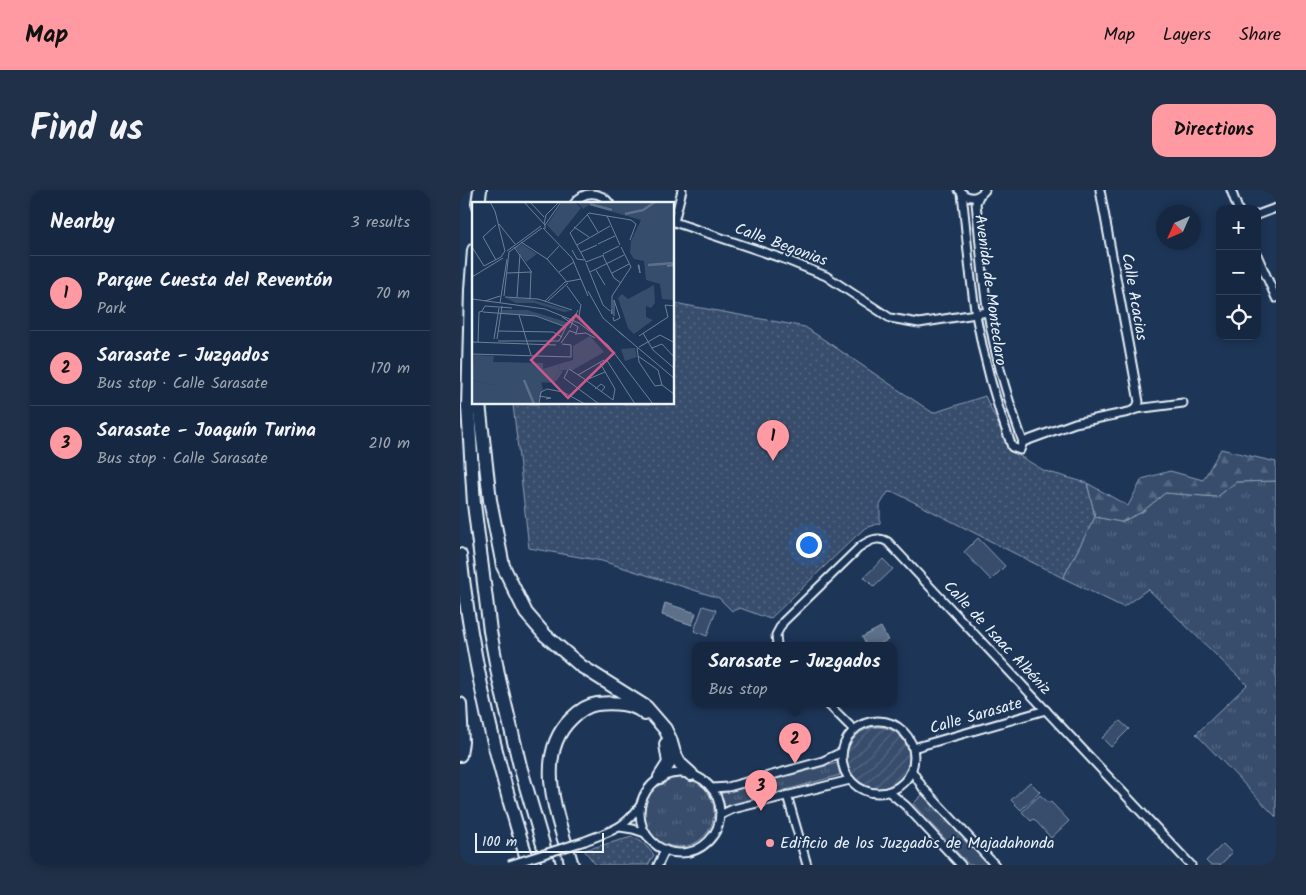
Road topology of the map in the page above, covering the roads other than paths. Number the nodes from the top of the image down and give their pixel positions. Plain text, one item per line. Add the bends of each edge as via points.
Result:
1 (682, 190) edge
2 (985, 190) edge
3 (1100, 190) edge
4 (1231, 190) edge
5 (588, 192) edge
6 (960, 192) edge
7 (979, 196) junction
8 (576, 202) edge
9 (608, 202) edge
10 (1237, 205) edge
11 (1276, 208) edge
12 (1261, 214) edge
13 (675, 218) edge
14 (675, 222) edge
15 (1261, 264) edge
16 (472, 277) edge
17 (471, 290) junction
18 (1276, 298) edge
19 (472, 299) edge
20 (988, 312) junction
21 (976, 314) junction
22 (1183, 403) dead end
23 (479, 405) edge
24 (1136, 409) junction
25 (1023, 442) junction
26 (460, 554) edge
27 (776, 642) edge
28 (460, 704) edge
29 (832, 707) edge
30 (1046, 710) junction
31 (854, 730) junction
32 (913, 748) junction
33 (842, 752) junction
34 (460, 755) edge
35 (912, 771) junction
36 (691, 774) junction
37 (660, 777) junction
38 (850, 780) junction
39 (712, 788) junction
40 (889, 792) junction
41 (787, 795) junction
42 (640, 806) junction
43 (720, 815) junction
44 (620, 828) junction
45 (645, 833) junction
46 (665, 850) junction
47 (509, 865) edge
48 (529, 865) edge
49 (549, 865) edge
50 (572, 865) edge
51 (658, 865) edge
52 (807, 865) edge
53 (961, 865) edge
54 (995, 865) edge
55 (1191, 865) edge

1 - 13 street
2 - 7 street
3 - 24 street, Calle Acacias via 1139,396
4 - 10 street
5 - 8 street
5 - 9 street via 601,195
6 - 7 street via 970,197
6 - 21 street, Avenida de Monteclaro
7 - 20 street, Avenida de Monteclaro via 976,203
11 - 12 street
14 - 21 street, Calle Begonias via 826,276 890,318 919,322
15 - 18 street
16 - 17 highway
17 - 19 highway
17 - 49 highway via 468,407 474,504 487,611 517,757
20 - 21 street, Calle Begonias
20 - 25 street, Avenida de Monteclaro via 1000,370
21 - 25 street, Avenida de Monteclaro via 998,410 1012,447 1020,450
22 - 24 street
23 - 36 highway via 490,500 503,566 526,613 545,635 581,666 646,707 665,729 680,764
24 - 25 street via 1075,423
26 - 48 highway via 480,682 500,768
27 - 30 street, Calle de Isaac Albéniz via 776,635 784,622 861,546 876,538 883,539
28 - 34 highway
29 - 31 street
30 - 32 street, Calle Sarasate
30 - 55 street, Calle de Isaac Albéniz
31 - 32 street via 870,722 888,722 908,737
31 - 33 street
32 - 35 street
33 - 38 street via 842,762
33 - 39 street via 823,761 736,785
35 - 40 street via 906,780
35 - 54 street via 923,788
36 - 37 street via 676,772
36 - 39 street
37 - 42 street via 647,789
37 - 50 highway via 668,763 666,742 642,711 609,703 593,705 562,727 554,746 550,774 555,806
38 - 40 street via 868,792
38 - 41 street
39 - 43 street
40 - 53 street
41 - 43 street
41 - 52 street
42 - 44 street
42 - 45 street
43 - 46 street via 710,839 701,847 677,853
44 - 45 street
44 - 47 street, bridge
45 - 46 street
46 - 51 street

